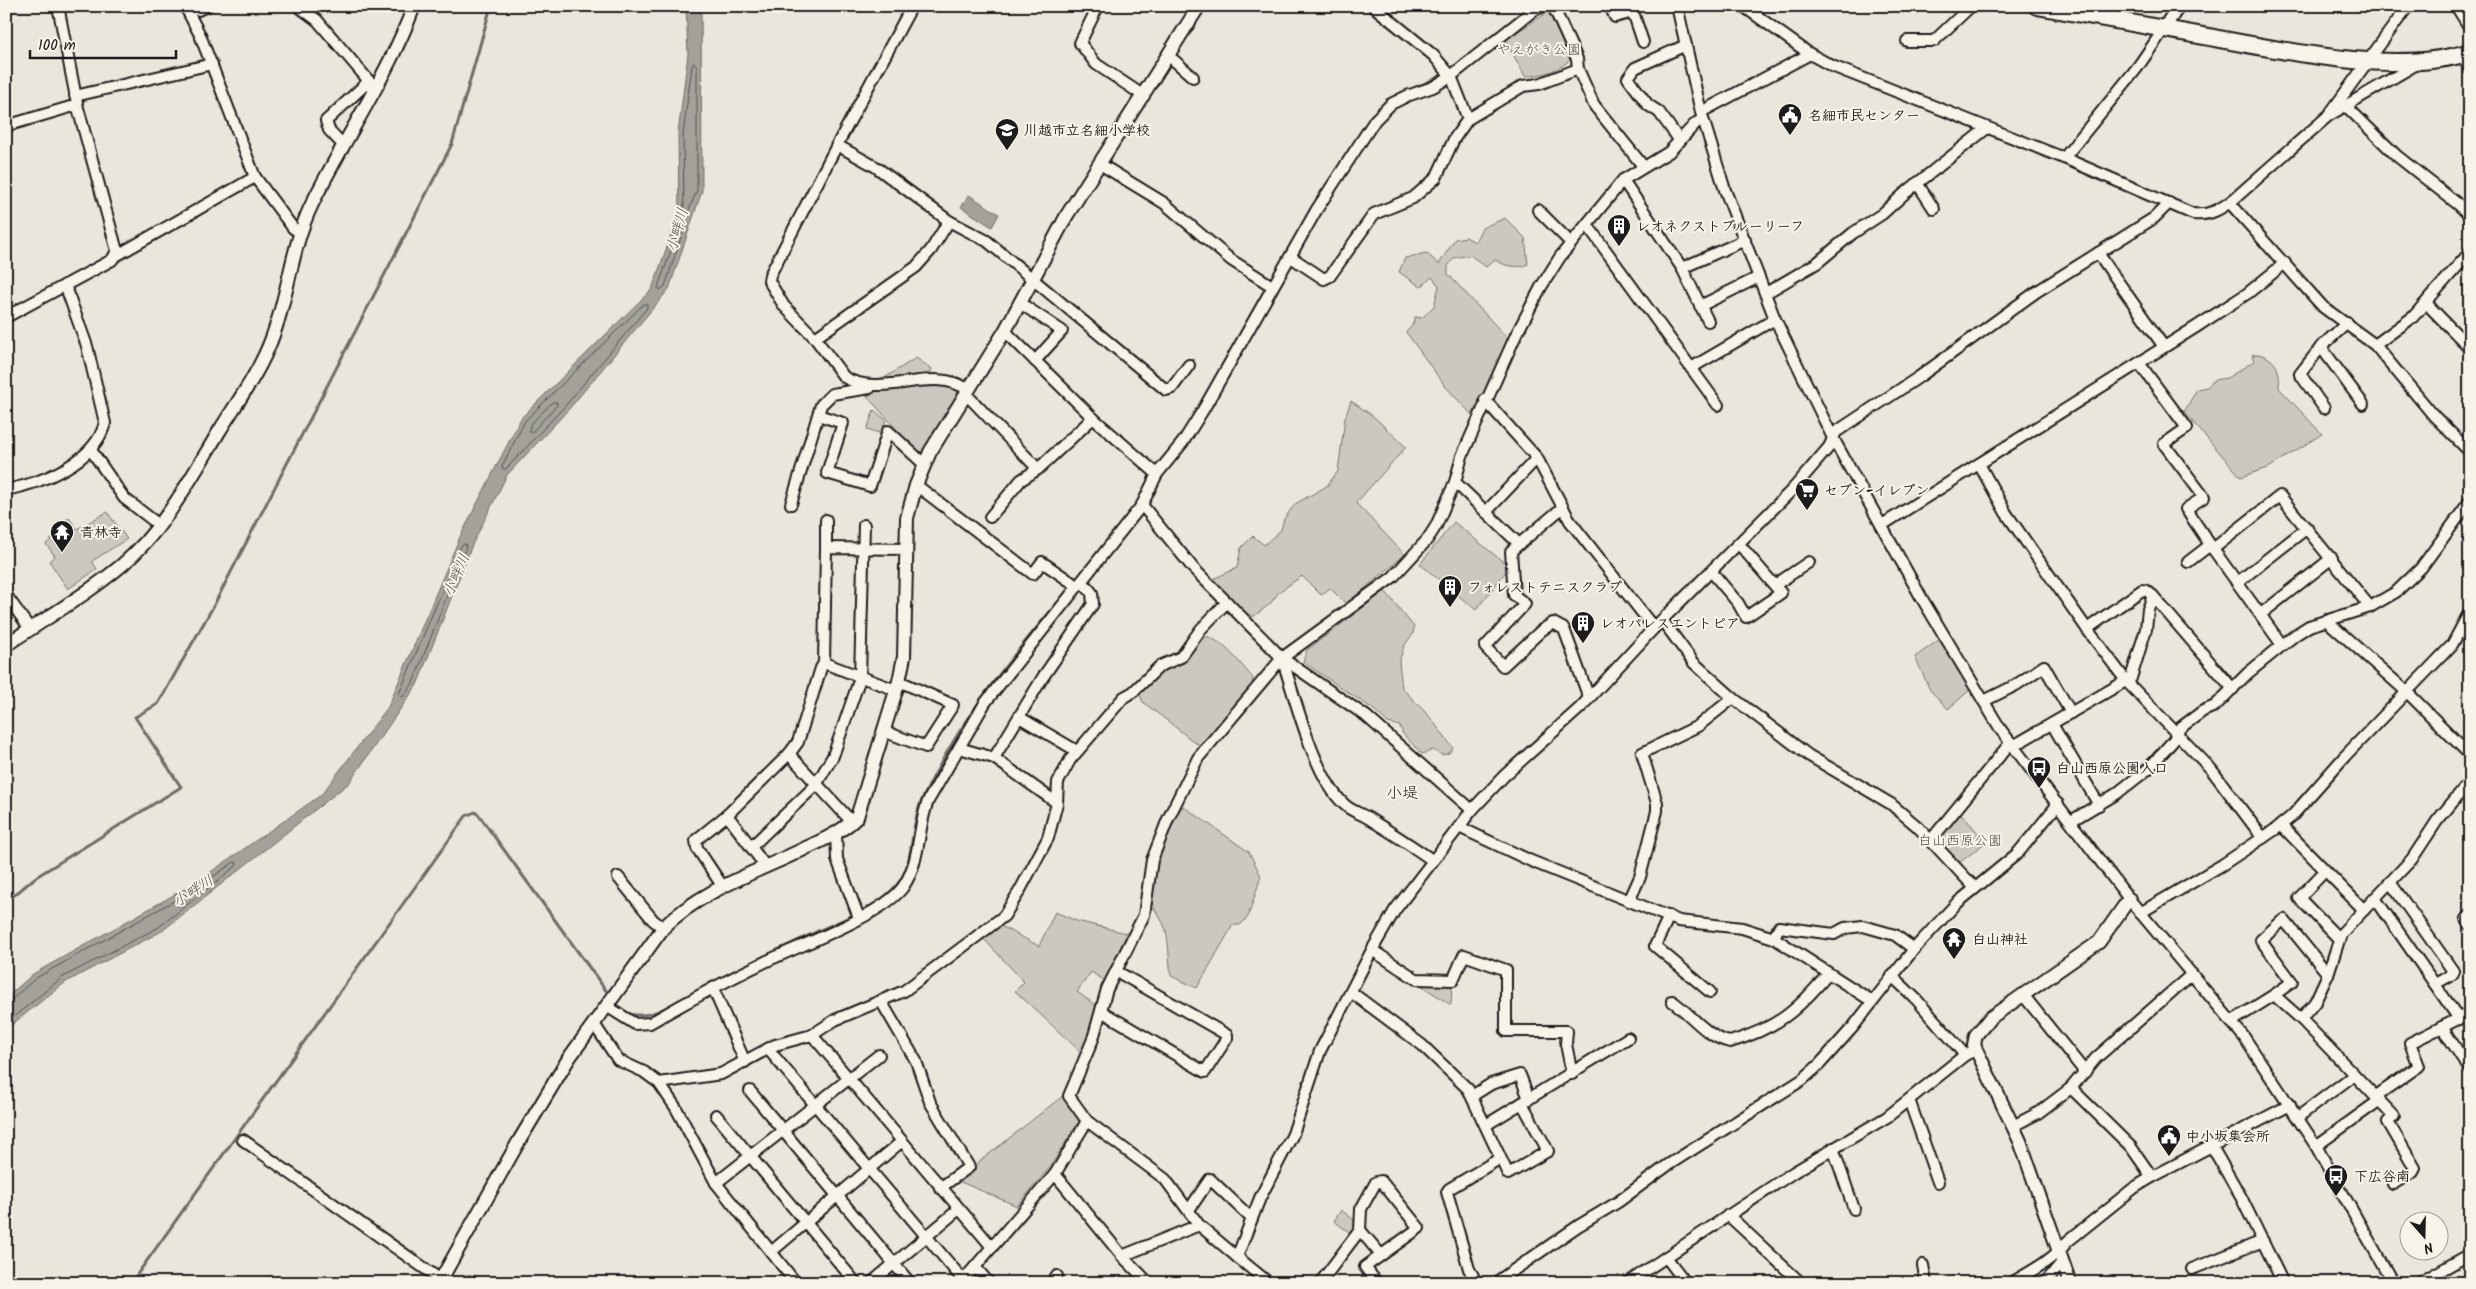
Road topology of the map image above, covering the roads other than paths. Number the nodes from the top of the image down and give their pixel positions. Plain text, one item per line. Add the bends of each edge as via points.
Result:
1 (58, 6) edge
2 (185, 6) edge
3 (207, 6) edge
4 (912, 6) edge
5 (1098, 6) edge
6 (1198, 6) edge
7 (1373, 6) edge
8 (1544, 6) edge
9 (1553, 6) edge
10 (1610, 6) edge
11 (1677, 6) edge
12 (1743, 6) edge
13 (1971, 6) edge
14 (2037, 6) edge
15 (2178, 6) edge
16 (2408, 6) edge
17 (2456, 6) edge
18 (303, 7) edge
19 (411, 7) edge
20 (2164, 28) junction
21 (2470, 28) edge
22 (1907, 41) dead end
23 (1643, 42) dead end
24 (1686, 45) junction
25 (2466, 53) edge
26 (1810, 54) junction
27 (1169, 56) junction
28 (2370, 61) junction
29 (2422, 61) junction
30 (212, 64) junction
31 (1578, 69) junction
32 (2470, 70) edge
33 (1451, 76) junction
34 (1193, 77) dead end
35 (372, 84) junction
36 (1144, 96) junction
37 (76, 100) junction
38 (2346, 106) junction
39 (1702, 116) junction
40 (2328, 116) junction
41 (1468, 119) junction
42 (6, 126) edge
43 (1987, 128) junction
44 (1680, 141) junction
45 (837, 145) junction
46 (344, 146) junction
47 (2064, 158) junction
48 (1100, 164) junction
49 (1643, 166) junction
50 (254, 176) junction
51 (1623, 180) junction
52 (1917, 183) junction
53 (2169, 203) junction
54 (2230, 203) junction
55 (1934, 209) dead end
56 (1538, 210) dead end
57 (2470, 216) edge
58 (949, 221) junction
59 (1588, 226) junction
60 (300, 233) junction
61 (1745, 240) junction
62 (1571, 243) junction
63 (2098, 252) junction
64 (2469, 254) edge
65 (114, 257) junction
66 (1291, 257) junction
67 (2285, 263) junction
68 (1682, 268) junction
69 (1759, 277) junction
70 (1032, 281) junction
71 (65, 285) junction
72 (1272, 286) junction
73 (1766, 293) junction
74 (1020, 303) junction
75 (2426, 303) junction
76 (1700, 306) junction
77 (6, 317) edge
78 (1775, 318) junction
79 (1708, 321) dead end
80 (2347, 322) junction
81 (1005, 331) junction
82 (815, 338) junction
83 (2375, 345) junction
84 (2164, 346) junction
85 (2321, 347) junction
86 (2470, 348) edge
87 (1036, 361) junction
88 (2139, 363) junction
89 (1190, 365) dead end
90 (1691, 368) junction
91 (878, 386) junction
92 (967, 392) junction
93 (1486, 400) junction
94 (2363, 404) dead end
95 (1718, 405) dead end
96 (2324, 408) dead end
97 (818, 415) junction
98 (1093, 418) junction
99 (1833, 438) junction
100 (91, 450) junction
101 (2470, 452) edge
102 (1537, 458) junction
103 (924, 464) junction
104 (1979, 464) junction
105 (1038, 468) junction
106 (1157, 474) junction
107 (1455, 482) junction
108 (916, 486) junction
109 (6, 490) edge
110 (2470, 501) edge
111 (791, 504) dead end
112 (1142, 504) junction
113 (1562, 508) junction
114 (1486, 512) junction
115 (990, 517) dead end
116 (826, 520) dead end
117 (159, 525) junction
118 (864, 525) dead end
119 (1882, 525) junction
120 (2307, 528) junction
121 (1518, 543) junction
122 (1738, 544) junction
123 (2211, 547) junction
124 (826, 548) junction
125 (864, 548) junction
126 (906, 549) junction
127 (2332, 558) junction
128 (1809, 562) dead end
129 (2188, 562) dead end
130 (1711, 571) junction
131 (2238, 582) junction
132 (1079, 584) junction
133 (1775, 585) junction
134 (6, 594) edge
135 (2152, 596) junction
136 (1227, 602) junction
137 (2370, 607) junction
138 (2470, 611) edge
139 (2261, 614) junction
140 (1662, 620) junction
141 (2326, 620) junction
142 (1654, 628) junction
143 (2087, 628) junction
144 (30, 629) junction
145 (6, 645) edge
146 (2282, 645) junction
147 (1282, 658) junction
148 (824, 663) junction
149 (860, 678) junction
150 (2127, 682) junction
151 (897, 685) junction
152 (2232, 689) junction
153 (2407, 692) junction
154 (1589, 698) junction
155 (1732, 698) junction
156 (1984, 701) junction
157 (2071, 713) junction
158 (1019, 717) junction
159 (2052, 724) junction
160 (884, 731) junction
161 (2177, 733) junction
162 (2012, 744) junction
163 (959, 748) junction
164 (1077, 751) junction
165 (789, 754) junction
166 (2470, 755) edge
167 (994, 758) junction
168 (2470, 781) edge
169 (816, 785) junction
170 (1057, 803) junction
171 (2058, 804) junction
172 (2099, 805) junction
173 (1472, 810) junction
174 (727, 815) junction
175 (2071, 821) junction
176 (852, 822) junction
177 (2281, 825) junction
178 (1459, 827) junction
179 (836, 833) junction
180 (2264, 838) junction
181 (1931, 840) junction
182 (751, 847) junction
183 (1432, 860) junction
184 (766, 867) junction
185 (2325, 871) junction
186 (618, 877) dead end
187 (2390, 882) junction
188 (723, 887) junction
189 (1975, 888) junction
190 (2375, 898) junction
191 (2129, 900) junction
192 (1629, 901) junction
193 (2364, 910) junction
194 (2140, 913) junction
195 (858, 915) junction
196 (2470, 915) edge
197 (1668, 916) junction
198 (2470, 925) edge
199 (663, 928) junction
200 (1774, 938) junction
201 (2339, 939) junction
202 (1914, 948) junction
203 (1372, 950) junction
204 (1116, 971) junction
205 (1828, 974) junction
206 (2192, 974) junction
207 (2328, 974) junction
208 (1892, 976) junction
209 (2435, 984) junction
210 (713, 988) junction
211 (1351, 992) junction
212 (1710, 992) dead end
213 (2274, 995) junction
214 (2024, 996) junction
215 (881, 1001) junction
216 (1672, 1001) dead end
217 (1872, 1002) junction
218 (608, 1006) junction
219 (1100, 1011) junction
220 (2470, 1013) edge
221 (2301, 1019) junction
222 (2459, 1019) junction
223 (2231, 1022) junction
224 (594, 1024) junction
225 (2442, 1026) junction
226 (812, 1036) junction
227 (1628, 1038) dead end
228 (768, 1049) junction
229 (1971, 1053) junction
230 (879, 1055) dead end
231 (745, 1062) junction
232 (2468, 1064) edge
233 (2085, 1072) junction
234 (1572, 1074) junction
235 (2354, 1076) junction
236 (849, 1079) junction
237 (659, 1083) junction
238 (2071, 1088) junction
239 (750, 1091) dead end
240 (1472, 1096) junction
241 (2378, 1098) junction
242 (1909, 1100) junction
243 (1526, 1101) junction
244 (815, 1105) junction
245 (2290, 1106) junction
246 (716, 1115) dead end
247 (2298, 1117) junction
248 (1087, 1121) junction
249 (1486, 1126) junction
250 (2013, 1126) junction
251 (783, 1130) junction
252 (244, 1140) dead end
253 (901, 1142) junction
254 (2211, 1145) junction
255 (2316, 1146) junction
256 (1833, 1148) junction
257 (750, 1156) junction
258 (1500, 1159) junction
259 (870, 1170) junction
260 (1054, 1174) junction
261 (2152, 1177) junction
262 (1938, 1182) dead end
263 (716, 1183) junction
264 (2392, 1184) dead end
265 (940, 1188) junction
266 (839, 1196) junction
267 (959, 1209) junction
268 (1854, 1209) dead end
269 (1189, 1210) junction
270 (1728, 1215) junction
271 (1252, 1219) junction
272 (807, 1222) junction
273 (1199, 1225) junction
274 (1360, 1230) junction
275 (926, 1237) junction
276 (2263, 1241) junction
277 (992, 1247) junction
278 (771, 1252) junction
279 (2470, 1254) edge
280 (1381, 1255) junction
281 (1122, 1256) junction
282 (2061, 1256) junction
283 (1237, 1257) junction
284 (1666, 1257) junction
285 (894, 1263) junction
286 (1923, 1265) dead end
287 (976, 1268) junction
288 (2192, 1269) dead end
289 (440, 1282) edge
290 (962, 1282) edge
291 (796, 1283) edge
292 (856, 1283) edge
293 (871, 1283) edge
294 (910, 1283) edge
295 (989, 1283) edge
296 (1148, 1283) edge
297 (1269, 1283) edge
298 (1320, 1283) edge
299 (1377, 1283) edge
300 (1477, 1283) edge
301 (1495, 1283) edge
302 (1627, 1283) edge
303 (1686, 1283) edge
304 (1801, 1283) edge
305 (1926, 1283) edge
306 (2011, 1283) edge
307 (2045, 1283) edge
308 (2070, 1283) edge
309 (2283, 1283) edge
310 (2393, 1283) edge
311 (2419, 1283) edge

1 - 37 street
2 - 3 street via 198,10
2 - 30 street
4 - 45 street
5 - 36 street via 1080,43 1096,64
6 - 27 street
7 - 33 street via 1433,55
8 - 33 street via 1534,10
9 - 31 street via 1577,59
10 - 23 street via 1615,17 1633,12
11 - 24 street
12 - 26 street
13 - 22 street via 1934,41
14 - 20 main road
15 - 20 street
16 - 28 street
17 - 21 street
18 - 35 street
19 - 35 street via 399,44
20 - 28 main road via 2293,52
20 - 47 street via 2137,68
24 - 39 street
24 - 44 street via 1635,68 1628,78
25 - 29 main road
25 - 32 street
26 - 39 street
26 - 43 street via 1841,70
27 - 34 street
27 - 36 street
28 - 29 main road
28 - 40 street
29 - 38 street
30 - 37 street
30 - 50 street
31 - 41 street via 1539,84 1523,86
31 - 49 street via 1594,105
33 - 41 street
33 - 66 street via 1391,104 1375,120 1331,186
35 - 46 street
35 - 46 street via 326,121 329,130
36 - 48 street
37 - 42 street
37 - 65 street via 118,251
38 - 40 street
38 - 57 street via 2397,156
39 - 44 street
39 - 61 street via 1725,190
40 - 54 street
41 - 66 street via 1454,139 1436,178 1413,198 1374,214 1330,276 1324,279
43 - 47 street
43 - 52 street
44 - 49 street via 1669,152
45 - 58 street via 876,167
45 - 82 street via 769,278 784,306
46 - 60 street
47 - 53 street
48 - 70 street
48 - 72 street via 1164,203 1232,260
49 - 51 street
50 - 60 street
50 - 65 street
51 - 59 street
51 - 68 street
52 - 55 street
52 - 73 street via 1817,263
53 - 54 street via 2202,216
53 - 63 street via 2154,218
54 - 67 street
56 - 62 street
58 - 70 street via 987,241
58 - 82 street via 916,267
59 - 62 street
59 - 90 street
60 - 117 street via 281,311 263,358
61 - 68 street
61 - 69 street
62 - 93 street via 1541,287
63 - 84 street
63 - 99 street via 1836,432
64 - 75 street
65 - 71 street
66 - 72 street
67 - 80 street via 2323,307
67 - 84 street via 2248,292
68 - 76 street
69 - 73 street
69 - 76 street
70 - 74 street
70 - 89 street via 1166,390 1172,388
71 - 77 street
71 - 100 street via 88,346 105,423
72 - 106 street via 1183,442
73 - 78 street
74 - 81 street
74 - 87 street via 1062,331
75 - 83 street via 2413,317
75 - 86 street
76 - 79 street
78 - 90 street
78 - 99 street
80 - 83 street
80 - 85 street
81 - 87 street
81 - 92 street
82 - 91 street via 844,377
83 - 101 street via 2434,416
84 - 88 street
85 - 94 street
85 - 96 street via 2300,374
87 - 98 street
88 - 104 street
88 - 123 street via 2187,428 2164,444 2204,497 2186,510
90 - 95 street
91 - 92 street via 945,381 961,384
91 - 97 street via 832,394 821,405
92 - 103 street
92 - 105 street
93 - 102 street
93 - 107 street via 1462,456
97 - 103 street via 843,423 827,473 870,486 888,430
97 - 111 street
98 - 105 street
98 - 106 street
99 - 119 street
99 - 122 street via 1792,490
100 - 109 street via 47,478
100 - 117 street via 124,498
102 - 113 street
102 - 114 street
103 - 108 street
104 - 119 street
104 - 143 street via 2006,513
105 - 115 street via 1020,480
106 - 112 street
107 - 114 street
107 - 147 street via 1427,540 1393,577
108 - 126 street via 907,518
108 - 132 street via 1033,574 1042,562
110 - 137 street via 2421,568 2396,592
112 - 132 street
112 - 136 street via 1193,568
113 - 121 street
113 - 142 street
114 - 121 street
116 - 124 street
117 - 144 street via 121,566
118 - 125 street
119 - 156 street
120 - 123 street via 2280,496
120 - 127 street
120 - 131 street
121 - 154 street via 1511,551 1514,595 1525,604 1485,648 1503,666 1553,623 1564,629
122 - 130 street
122 - 133 street
123 - 129 street
123 - 131 street
124 - 125 street
124 - 148 street
125 - 126 street
125 - 149 street
126 - 151 street via 904,657
127 - 137 street
127 - 139 street
128 - 133 street
130 - 133 street via 1746,617 1782,593
130 - 140 street
131 - 139 street
132 - 158 street via 1092,593 1094,604 1058,653
132 - 163 street via 985,703
134 - 144 street
135 - 143 street via 2142,590
135 - 150 street via 2141,648
135 - 152 street
136 - 147 street
136 - 164 street via 1201,629 1181,657 1160,666 1124,697
137 - 141 street
138 - 153 street via 2452,645
139 - 146 street
140 - 142 street
140 - 155 street via 1694,663
141 - 146 street via 2309,626
141 - 153 street
142 - 154 street
143 - 150 street
144 - 145 street
146 - 152 street
147 - 173 street via 1366,716
147 - 183 street via 1312,748 1336,797 1348,808
147 - 204 street via 1210,742 1187,776 1152,860 1144,916
148 - 149 street
148 - 165 street via 798,742
149 - 151 street
149 - 169 street via 833,756
150 - 157 street
150 - 161 street
151 - 160 street
151 - 160 street via 953,705 926,747
152 - 161 street via 2215,706 2192,719
153 - 166 street
153 - 177 street
154 - 173 street
155 - 181 street via 1808,755 1892,804
155 - 192 street via 1698,726 1642,753 1657,811 1640,877
156 - 157 street via 2044,666
156 - 162 street
157 - 159 street
158 - 164 street
158 - 167 street
159 - 162 street
159 - 172 street
160 - 176 street via 860,807
161 - 172 street via 2148,768
161 - 180 street via 2227,788
162 - 171 street
162 - 181 street
163 - 167 street
163 - 195 street via 925,808 915,862 908,880 878,909
164 - 170 street via 1058,782
165 - 169 street
165 - 174 street
167 - 170 street
168 - 187 street via 2436,821 2414,856
169 - 176 street
169 - 182 street
170 - 215 street via 1048,838 1004,916 904,991
171 - 175 street
171 - 189 street via 2018,853
172 - 175 street
173 - 178 street
174 - 182 street
174 - 188 street via 698,837 695,844
175 - 191 street
176 - 179 street
177 - 180 street
177 - 185 street
178 - 183 street
178 - 192 street
179 - 184 street
179 - 195 street via 838,859
180 - 194 street
181 - 189 street
182 - 184 street
183 - 203 street via 1395,910
184 - 188 street
185 - 193 street
185 - 201 street via 2299,898
186 - 199 street
187 - 190 street
187 - 209 street via 2453,971
188 - 199 street via 679,914
189 - 202 street
190 - 193 street
190 - 209 street
191 - 194 street
191 - 214 street via 2099,942
192 - 197 street
193 - 201 street
194 - 206 street
195 - 210 street
196 - 198 street via 2466,919
197 - 200 street via 1679,921 1742,928
197 - 212 street via 1655,946
199 - 218 street
200 - 202 street via 1779,927 1834,934 1844,928 1863,926 1895,935
200 - 205 street
201 - 207 street
202 - 208 street
203 - 211 street
203 - 234 street via 1416,979 1453,980 1464,955 1506,970 1506,1031 1567,1031
204 - 219 street
204 - 219 street via 1228,1038 1205,1072
205 - 216 street via 1806,1000 1775,1025 1730,1042 1700,1026
205 - 217 street
206 - 223 street
206 - 233 street via 2096,1058
207 - 213 street via 2284,920 2261,940 2292,982
207 - 221 street via 2315,1002
208 - 217 street
208 - 229 street
209 - 222 street
210 - 218 street via 650,1023 635,1024
210 - 231 street
211 - 240 street via 1422,1045 1461,1081
211 - 271 street via 1320,1050 1293,1134
213 - 221 street
213 - 223 street
214 - 229 street via 1990,1018 1974,1041
214 - 233 street
215 - 226 street via 835,1020
215 - 265 street via 916,1061 930,1102 970,1167
217 - 301 street via 1835,1048 1802,1080 1668,1165
218 - 224 street
219 - 248 street via 1070,1096
220 - 222 street
221 - 235 street
222 - 225 street
223 - 245 street
224 - 237 street via 618,1060
224 - 289 street via 524,1132
225 - 232 street
225 - 241 street via 2410,1043 2419,1066
226 - 228 street
226 - 236 street
227 - 234 street
228 - 231 street
228 - 244 street
229 - 242 street
229 - 250 street via 1989,1072
230 - 236 street
231 - 237 street via 722,1074
233 - 238 street
234 - 243 street
235 - 241 street
235 - 247 street
236 - 244 street
236 - 253 street
237 - 263 street
238 - 250 street via 2038,1113
238 - 261 street via 2131,1147
239 - 251 street
240 - 243 street via 1491,1084 1520,1075
240 - 249 street
241 - 255 street
241 - 264 street via 2394,1116 2388,1122 2389,1126 2415,1168
242 - 256 street via 1887,1117
242 - 262 street
243 - 249 street
243 - 258 street via 1548,1151 1508,1174
244 - 251 street
244 - 259 street
245 - 247 street
245 - 254 street
246 - 257 street
247 - 255 street
248 - 260 street
248 - 269 street via 1165,1179
249 - 258 street
250 - 282 street
251 - 257 street
251 - 266 street
252 - 289 street
253 - 259 street
253 - 265 street
254 - 261 street
254 - 276 street
255 - 310 street
256 - 268 street
256 - 270 street
257 - 263 street
257 - 272 street
258 - 300 street via 1448,1192 1469,1269
259 - 266 street
259 - 275 street
260 - 277 street
260 - 281 street
261 - 282 street via 2068,1241
263 - 278 street
265 - 267 street
266 - 272 street
266 - 285 street
267 - 275 street
267 - 277 street
269 - 271 street via 1210,1179
269 - 273 street
270 - 284 street
270 - 304 street
271 - 283 street
272 - 278 street
272 - 292 street
273 - 281 street
273 - 283 street
274 - 280 street
274 - 280 street via 1361,1209 1376,1182 1381,1181 1419,1228
274 - 298 street
275 - 285 street
275 - 290 street
276 - 288 street
276 - 309 street
277 - 287 street
278 - 291 street
279 - 311 street
280 - 299 street via 1365,1267
281 - 296 street
282 - 306 street
282 - 307 street
282 - 308 street
283 - 297 street
284 - 302 street
284 - 303 street
285 - 293 street
285 - 294 street
286 - 305 street
287 - 290 street
287 - 295 street

